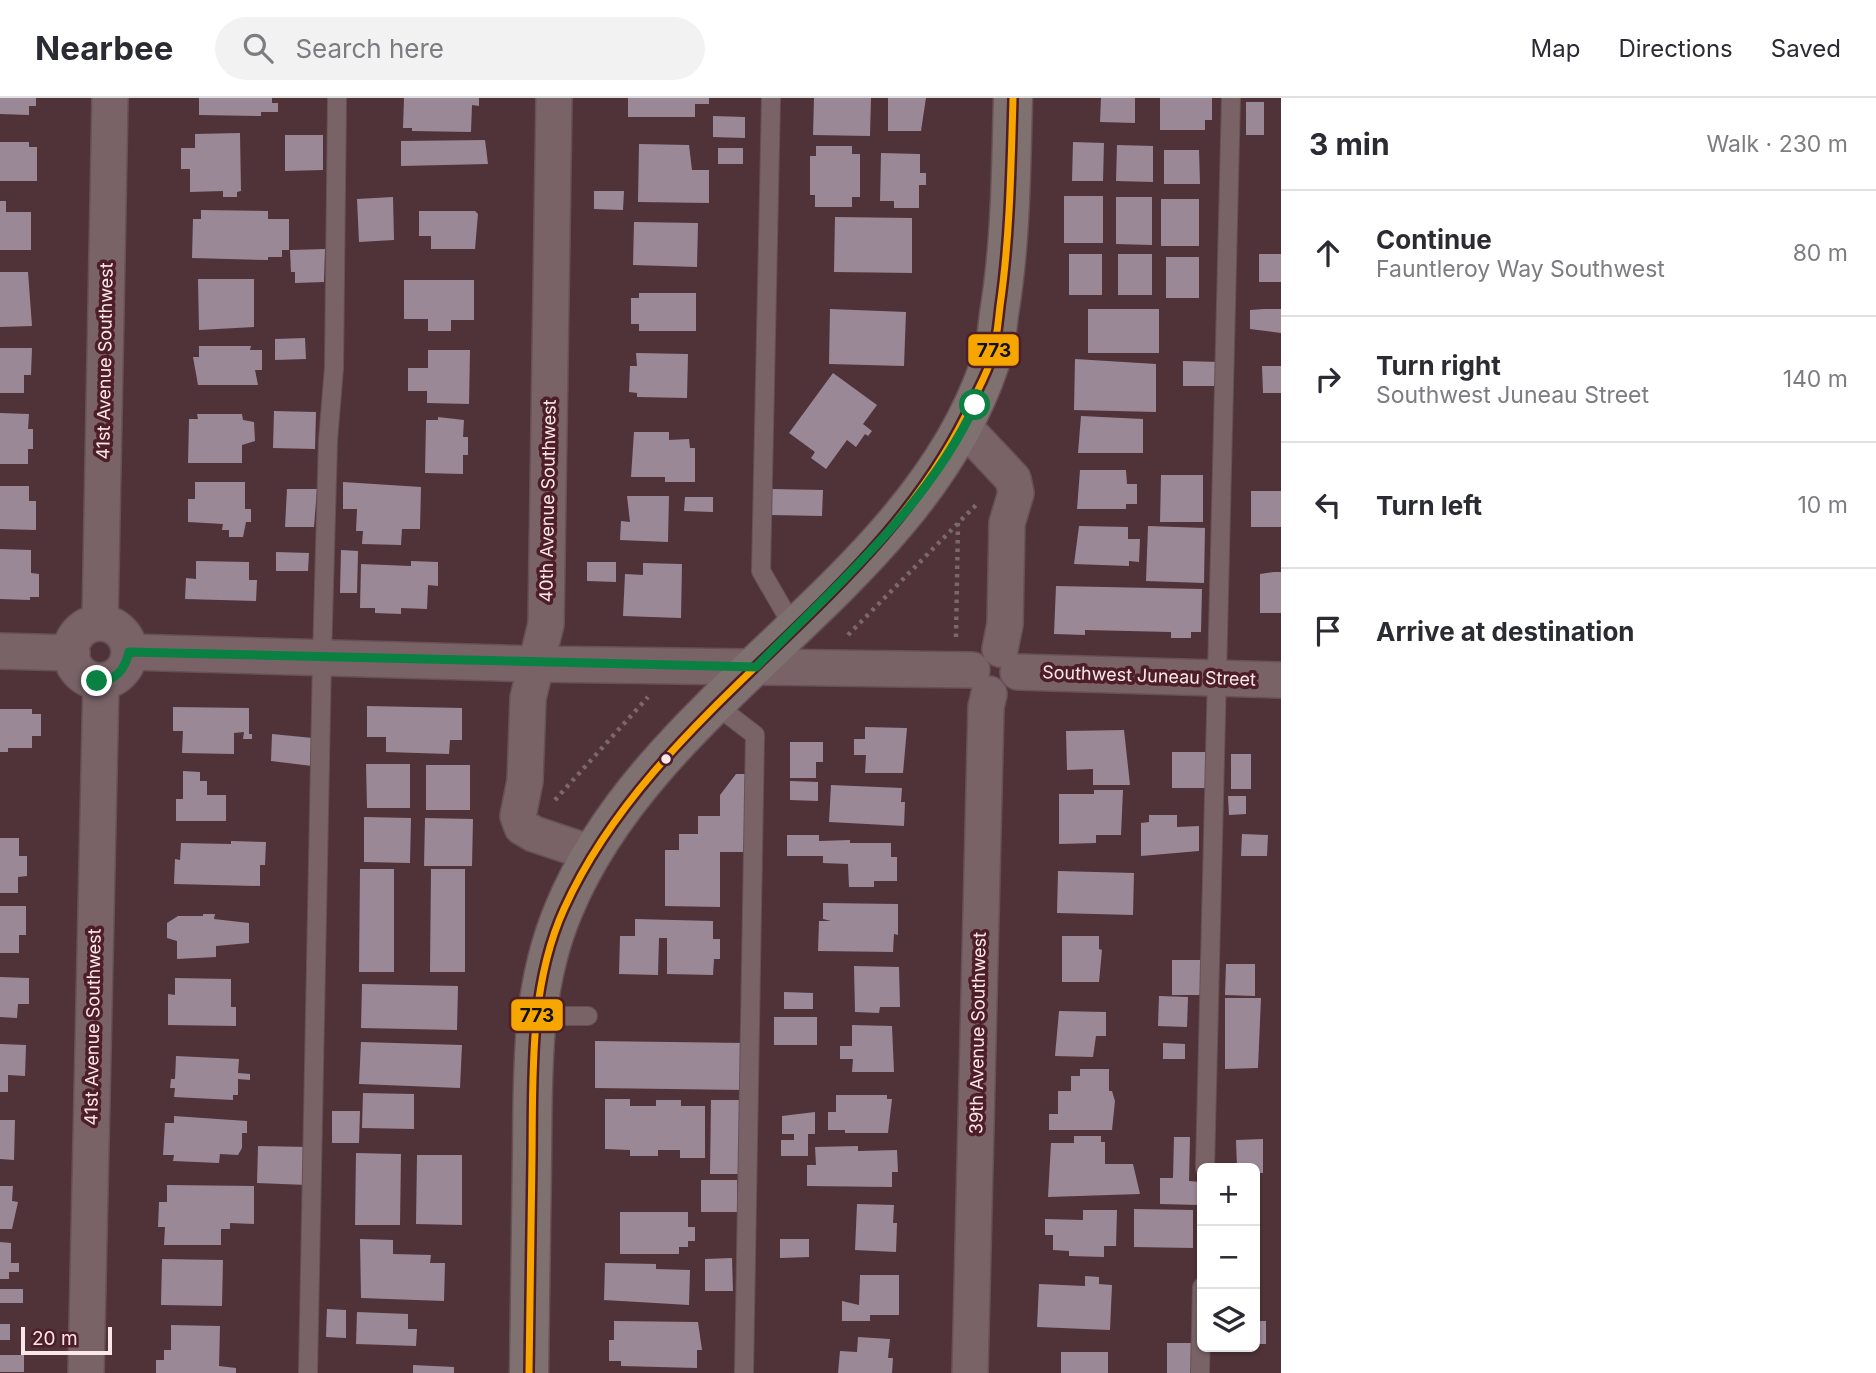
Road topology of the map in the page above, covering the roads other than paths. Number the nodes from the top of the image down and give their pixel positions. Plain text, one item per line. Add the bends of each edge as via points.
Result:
1 (110, 98) edge
2 (337, 98) edge
3 (554, 98) edge
4 (771, 98) edge
5 (1013, 98) edge
6 (1231, 98) edge
7 (964, 427) junction
8 (100, 623) junction
9 (794, 628) junction
10 (0, 651) edge
11 (129, 652) junction
12 (72, 653) junction
13 (322, 658) junction
14 (1009, 661) junction
15 (537, 664) junction
16 (756, 667) junction
17 (1214, 678) junction
18 (1281, 680) edge
19 (101, 682) junction
20 (980, 682) junction
21 (716, 705) junction
22 (591, 853) junction
23 (535, 1016) junction
24 (588, 1016) dead end
25 (1205, 1163) edge
26 (1202, 1289) edge
27 (86, 1373) edge
28 (308, 1373) edge
29 (529, 1373) edge
30 (744, 1373) edge
31 (970, 1373) edge
32 (1200, 1373) edge

1 - 8 street, 41st Avenue Southwest
2 - 13 lane via 334,368
3 - 15 street, 40th Avenue Southwest via 546,624
4 - 9 lane via 761,571
5 - 7 main road via 1010,230 1003,293 992,359
6 - 17 lane
7 - 9 main road via 899,519
7 - 14 street via 1013,480 1016,493 1007,523
8 - 11 street via 123,634
8 - 12 street via 78,633
9 - 16 main road
10 - 12 street
11 - 13 street
11 - 19 street via 122,671
12 - 19 street via 81,674
13 - 15 street
13 - 28 lane
14 - 17 street, Southwest Juneau Street
14 - 20 street via 979,654
15 - 16 street
15 - 22 street, 40th Avenue Southwest via 528,698 525,781 518,816 522,827 534,834
16 - 20 street
16 - 21 main road
17 - 18 street, Southwest Juneau Street
17 - 25 lane
19 - 27 street, 41st Avenue Southwest
20 - 31 street, 39th Avenue Southwest via 986,707
21 - 22 main road via 621,807
21 - 30 lane via 755,735 743,1017
22 - 23 main road via 564,906 544,965
23 - 24 lane
23 - 29 main road
26 - 32 lane

